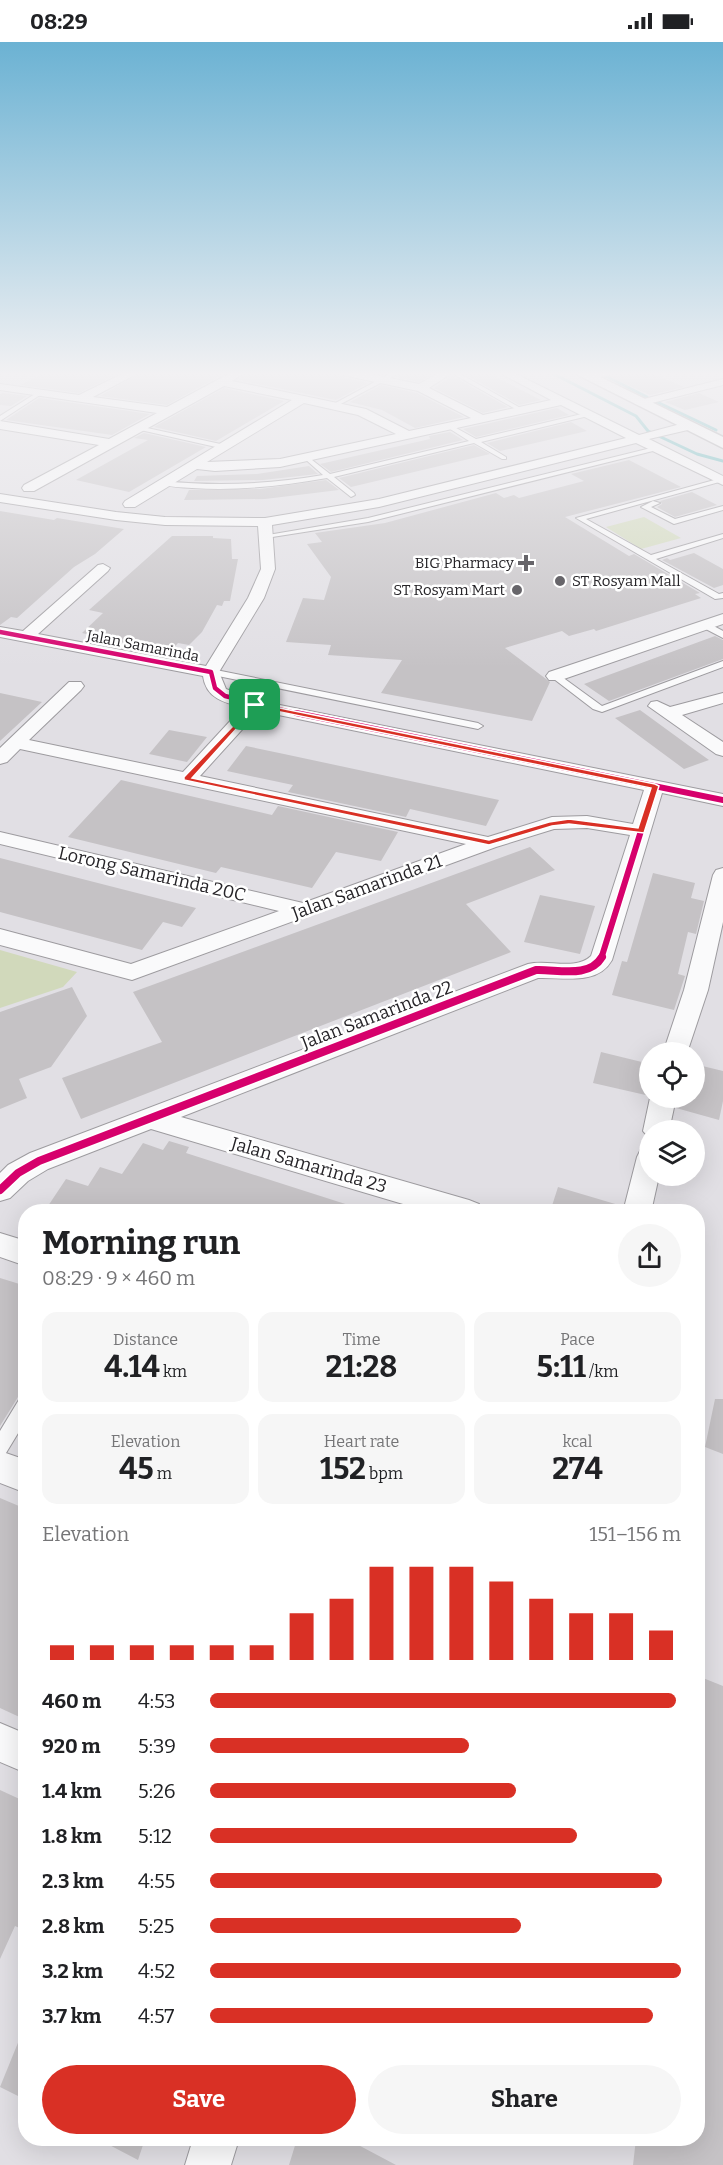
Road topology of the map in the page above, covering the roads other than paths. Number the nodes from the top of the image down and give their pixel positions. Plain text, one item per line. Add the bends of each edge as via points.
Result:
1 (58, 470) edge
2 (186, 470) edge
3 (321, 470) edge
4 (354, 470) edge
5 (455, 470) edge
6 (511, 470) edge
7 (567, 470) edge
8 (700, 470) edge
9 (328, 476) junction
10 (722, 481) edge
11 (164, 483) junction
12 (395, 485) dead end
13 (697, 489) junction
14 (373, 490) dead end
15 (51, 491) dead end
16 (351, 495) junction
17 (0, 498) edge
18 (108, 501) dead end
19 (130, 504) junction
20 (723, 508) edge
21 (723, 513) edge
22 (669, 528) dead end
23 (266, 529) junction
24 (723, 536) edge
25 (650, 558) junction
26 (103, 568) dead end
27 (723, 595) edge
28 (723, 619) edge
29 (705, 625) junction
30 (0, 632) edge
31 (723, 635) edge
32 (26, 637) junction
33 (723, 664) edge
34 (211, 672) junction
35 (555, 676) joint
36 (75, 686) dead end
37 (723, 698) edge
38 (255, 705) junction
39 (478, 726) dead end
40 (16, 743) junction
41 (723, 750) edge
42 (0, 758) edge
43 (187, 779) junction
44 (655, 786) junction
45 (723, 800) edge
46 (641, 831) junction
47 (0, 838) edge
48 (489, 843) junction
49 (723, 875) edge
50 (304, 910) junction
51 (0, 937) edge
52 (679, 1042) edge
53 (149, 1118) junction
54 (643, 1186) edge
55 (0, 1190) edge
56 (414, 1204) edge
57 (639, 1204) edge
58 (0, 1245) edge
59 (18, 1251) edge
60 (18, 1417) edge
61 (0, 1447) edge
62 (0, 1467) edge
63 (18, 1474) edge
64 (0, 1742) edge
65 (18, 1750) edge
66 (214, 2146) edge
67 (208, 2165) edge

1 - 15 street via 24,487
2 - 11 street
3 - 9 lane
4 - 9 lane
5 - 12 street
6 - 23 street
7 - 23 lane via 368,520
8 - 10 street
9 - 11 lane via 235,488
9 - 16 lane
10 - 13 lane
11 - 19 street
13 - 20 lane via 645,507 674,522
13 - 25 lane via 580,518
14 - 16 street
16 - 19 street via 292,507 241,510
17 - 23 street via 116,516
18 - 19 street
21 - 22 lane
23 - 34 street via 268,569 256,598
24 - 25 lane
25 - 27 lane via 718,597
26 - 32 street
28 - 29 street
29 - 31 lane
29 - 35 street
30 - 32 street, Jalan Samarinda
32 - 34 street, Jalan Samarinda
33 - 35 lane via 602,709
34 - 38 street, Jalan Samarinda via 211,684 217,693
34 - 39 lane
36 - 40 street
37 - 41 street via 662,709
38 - 43 street
38 - 44 street, Jalan Samarinda
40 - 42 street
40 - 43 street
43 - 48 street
44 - 45 street, Jalan Samarinda
44 - 46 street, Jalan Samarinda 22
46 - 48 street, Jalan Samarinda 21 via 569,821
46 - 53 street, Jalan Samarinda 22 via 596,966 582,971 536,970
47 - 50 street, Lorong Samarinda 20C
48 - 50 street, Jalan Samarinda 21
49 - 52 street via 696,990
50 - 51 street, Jalan Samarinda 21 via 132,972
53 - 55 street, Jalan Samarinda 22 via 39,1161
53 - 56 street, Jalan Samarinda 23
54 - 57 street
58 - 59 street
60 - 61 lane
62 - 63 street
64 - 65 street
66 - 67 street

